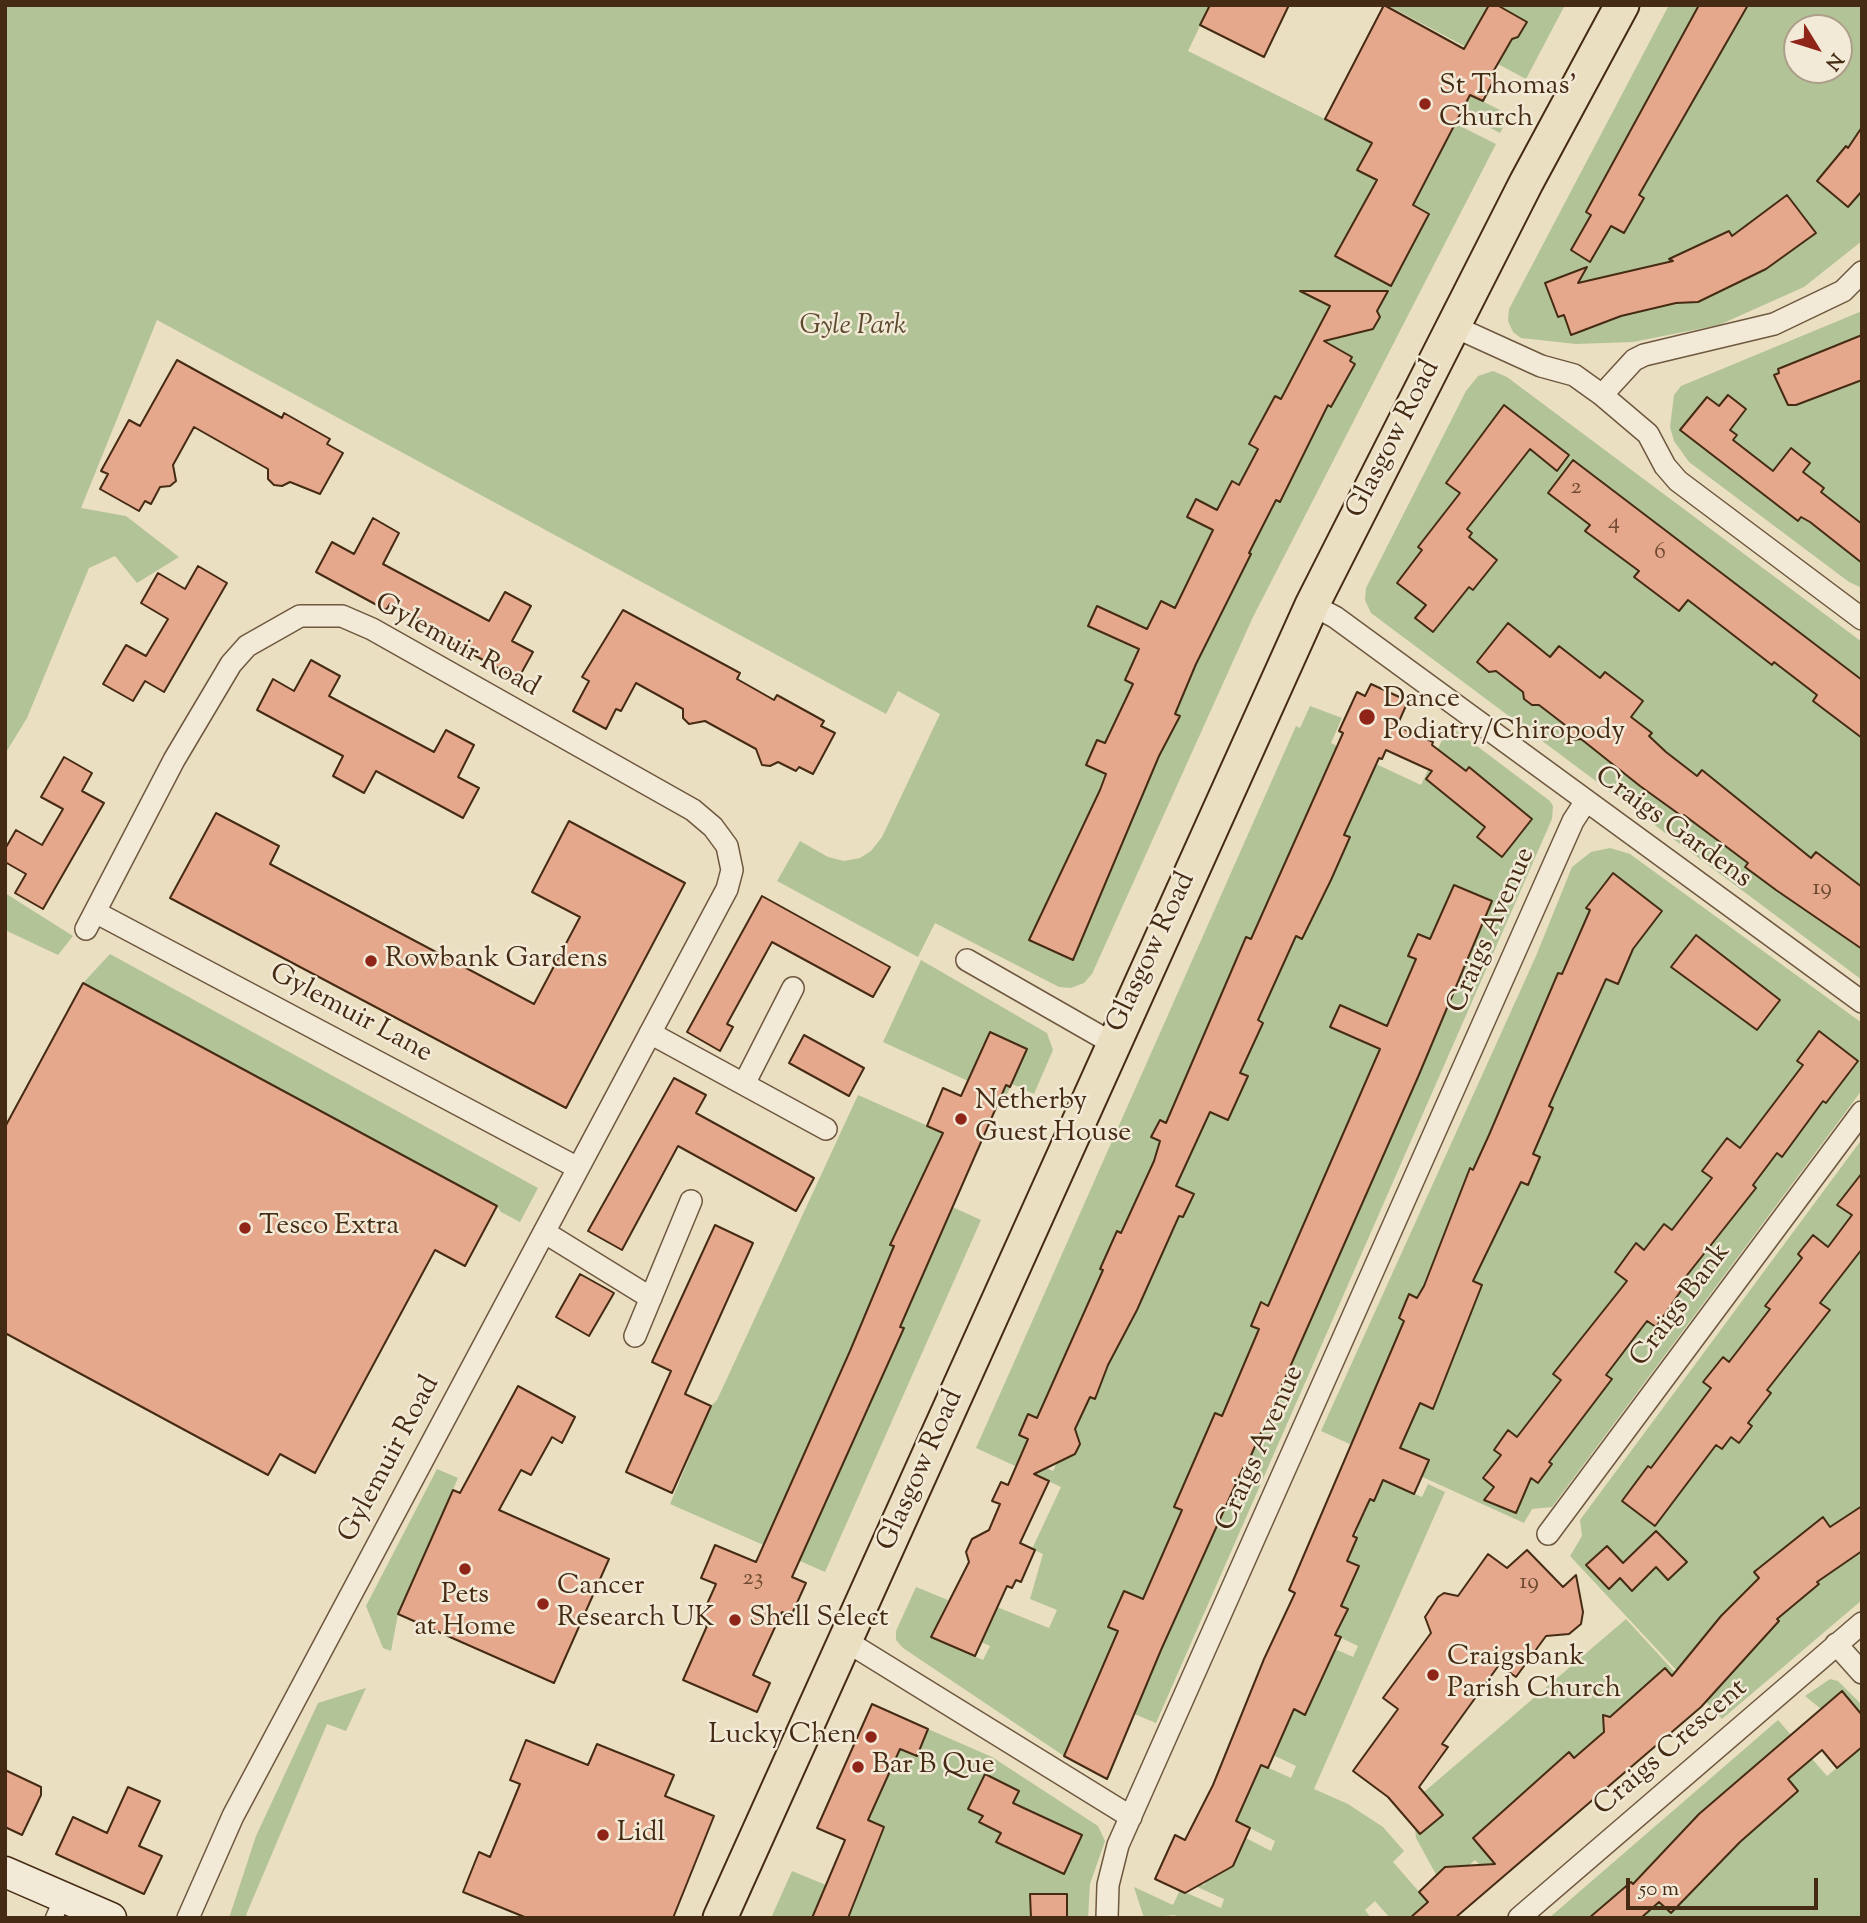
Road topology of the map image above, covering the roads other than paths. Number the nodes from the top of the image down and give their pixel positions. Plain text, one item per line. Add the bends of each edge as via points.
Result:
1 (1622, 5) edge
2 (1862, 272) edge
3 (1453, 326) junction
4 (1602, 395) junction
5 (1312, 605) junction
6 (1862, 619) edge
7 (1586, 801) junction
8 (91, 921) joint
9 (967, 960) dead end
10 (793, 988) dead end
11 (1862, 1002) edge
12 (650, 1033) junction
13 (1112, 1043) junction
14 (744, 1084) junction
15 (1862, 1111) edge
16 (826, 1129) dead end
17 (578, 1168) junction
18 (691, 1201) dead end
19 (544, 1232) junction
20 (651, 1298) junction
21 (635, 1336) dead end
22 (1548, 1534) dead end
23 (1862, 1623) edge
24 (846, 1641) junction
25 (1836, 1644) junction
26 (1862, 1673) edge
27 (1131, 1817) junction
28 (5, 1872) edge
29 (59, 1907) edge
30 (111, 1918) edge
31 (188, 1918) edge
32 (720, 1918) edge
33 (1107, 1918) edge
34 (1519, 1918) edge

1 - 3 main road, Glasgow Road
2 - 4 street via 1843,291 1774,324 1644,355
3 - 4 street via 1541,366 1574,375
3 - 5 main road, Glasgow Road
4 - 6 street via 1648,434 1678,481
5 - 7 street, Craigs Gardens via 1335,617
5 - 13 main road, Glasgow Road
7 - 11 street, Craigs Gardens
7 - 27 street, Craigs Avenue via 1539,896
8 - 12 street, Gylemuir Road via 174,760 231,664 268,631 300,616 342,616 667,796 713,827 727,846 732,870 727,889
8 - 17 street, Gylemuir Lane
9 - 13 street
10 - 14 street
12 - 14 street
12 - 17 street, Gylemuir Road
13 - 24 main road, Glasgow Road
14 - 16 street
15 - 22 street, Craigs Bank
17 - 19 street, Gylemuir Road
18 - 20 street
19 - 20 street
19 - 31 street, Gylemuir Road via 233,1816
20 - 21 street
23 - 25 street, Craigs Crescent
24 - 27 street
24 - 32 main road, Glasgow Road
25 - 26 street
25 - 34 street, Craigs Crescent
27 - 33 street via 1111,1867
28 - 29 main road
29 - 30 main road

